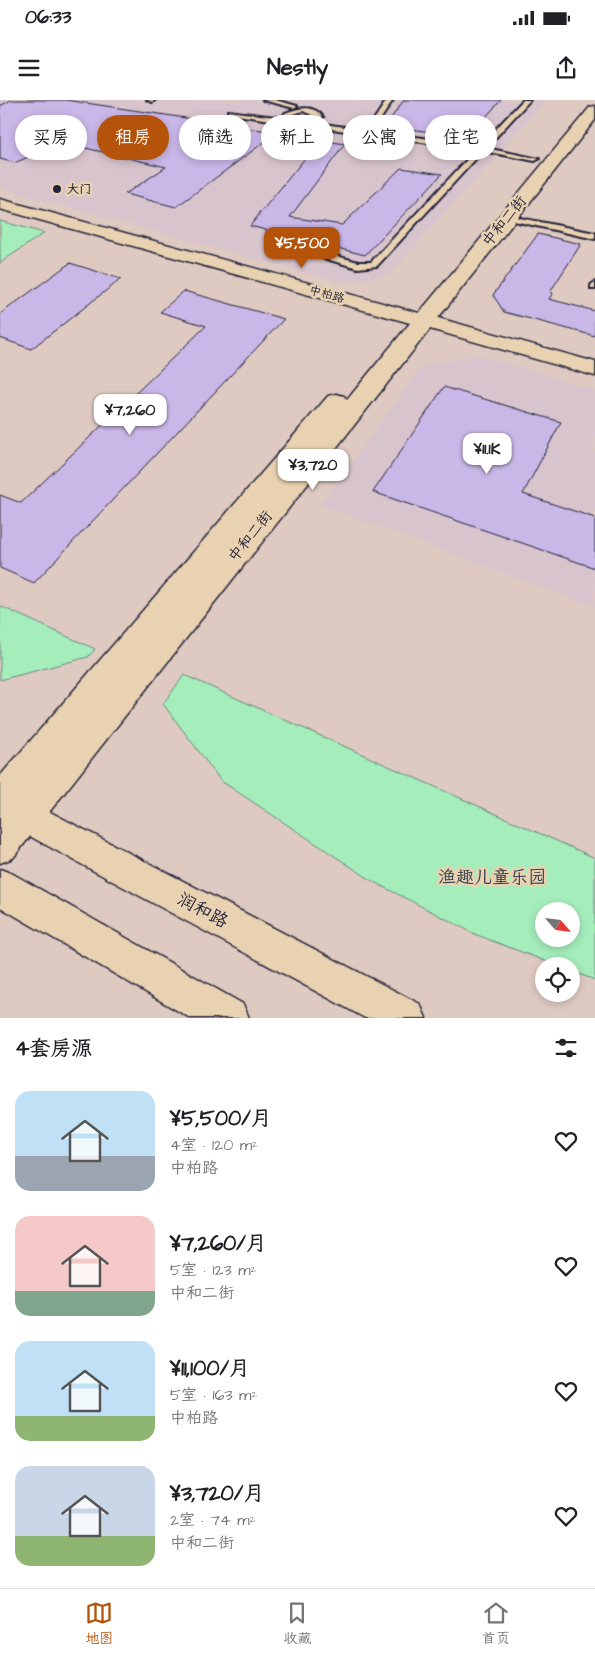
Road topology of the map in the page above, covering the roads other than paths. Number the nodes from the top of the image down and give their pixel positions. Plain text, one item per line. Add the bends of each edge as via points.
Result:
1 (266, 100) edge
2 (302, 100) edge
3 (390, 100) edge
4 (527, 100) edge
5 (582, 100) edge
6 (294, 106) junction
7 (595, 110) edge
8 (230, 112) dead end
9 (287, 114) joint
10 (319, 115) edge
11 (380, 115) edge
12 (261, 117) edge
13 (497, 133) edge
14 (497, 152) edge
15 (535, 159) junction
16 (472, 160) edge
17 (0, 204) edge
18 (508, 217) junction
19 (595, 236) edge
20 (279, 243) dead end
21 (416, 318) junction
22 (595, 369) edge
23 (9, 806) edge
24 (0, 846) edge
25 (0, 887) edge
26 (229, 1018) edge
27 (406, 1018) edge

1 - 6 lane
2 - 6 lane
3 - 11 lane
4 - 13 lane
5 - 15 street, 中和二街
6 - 9 lane
7 - 18 street, 中和二街
8 - 12 lane
9 - 10 lane via 304,110
14 - 15 lane
15 - 21 street, 中和二街
16 - 20 lane via 374,264 358,265
17 - 21 street, 中柏路
18 - 19 lane
18 - 21 street, 中和二街
21 - 22 street, 中柏路
21 - 23 street, 中和二街
23 - 24 street, 中和二街
23 - 27 street, 润和路
25 - 26 street

